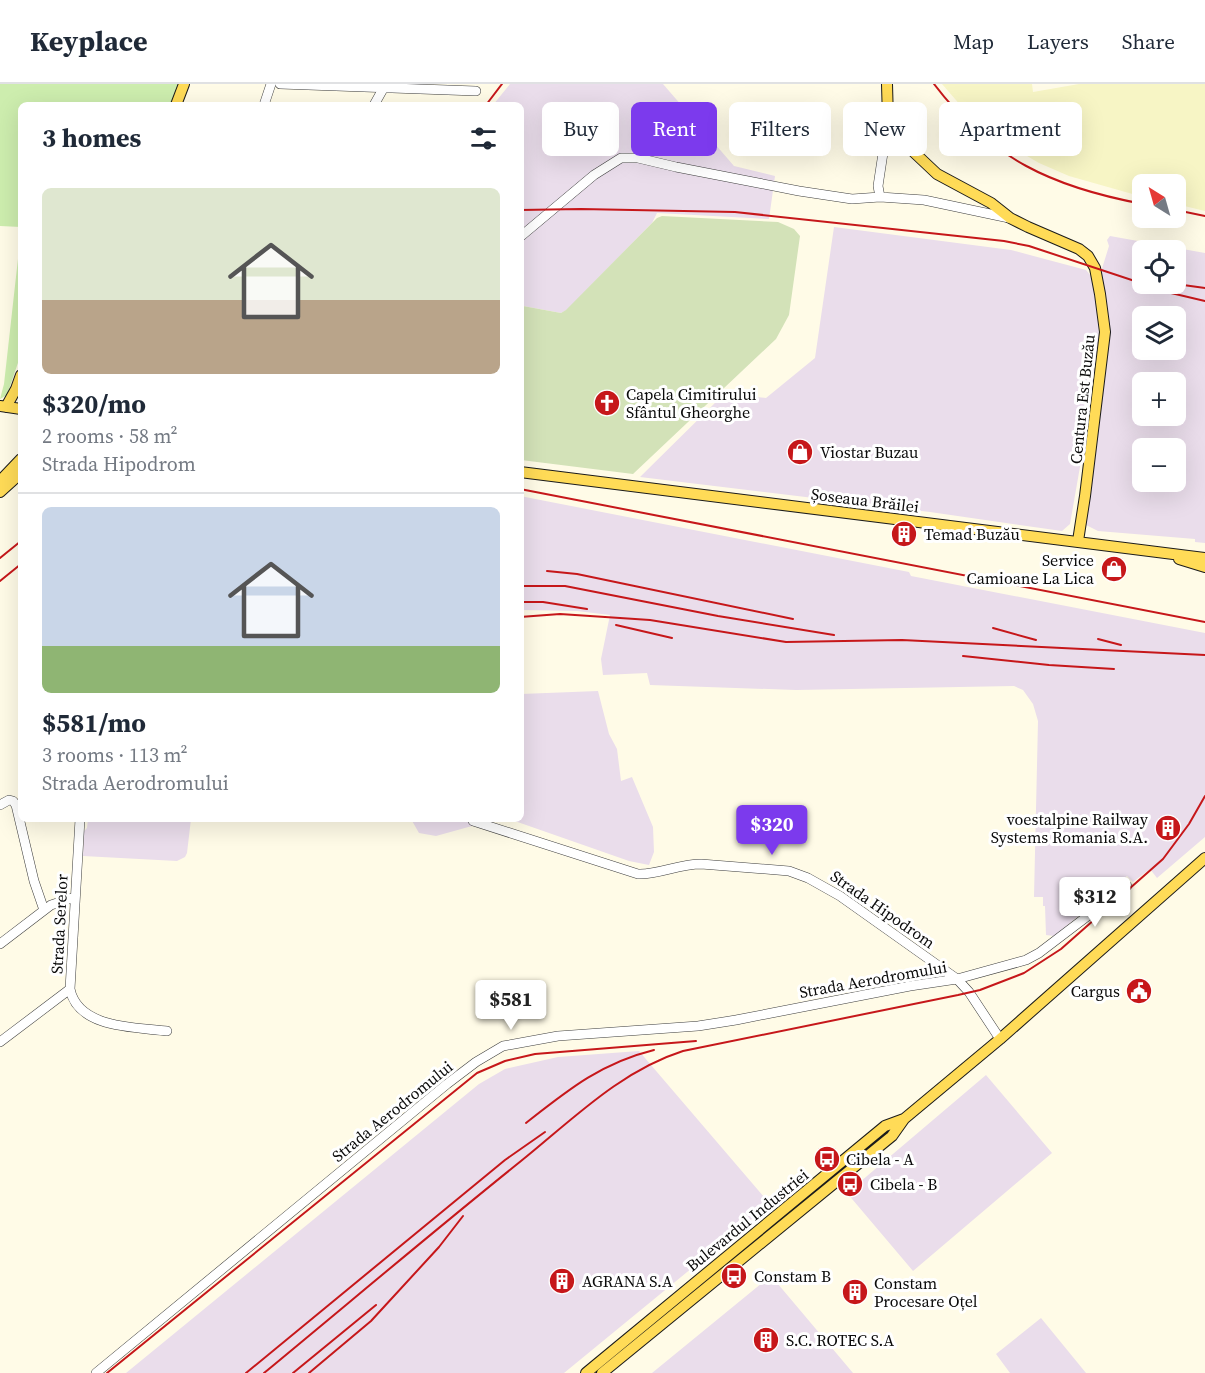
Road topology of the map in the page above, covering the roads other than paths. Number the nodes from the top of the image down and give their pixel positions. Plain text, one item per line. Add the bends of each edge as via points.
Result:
1 (184, 84) edge
2 (271, 84) edge
3 (280, 84) edge
4 (887, 84) edge
5 (384, 89) junction
6 (476, 92) dead end
7 (177, 102) edge
8 (265, 102) edge
9 (376, 102) edge
10 (888, 102) edge
11 (883, 156) edge
12 (918, 156) edge
13 (880, 197) junction
14 (1010, 218) junction
15 (524, 234) edge
16 (18, 383) edge
17 (3, 406) edge
18 (18, 408) edge
19 (18, 462) edge
20 (524, 473) edge
21 (18, 476) edge
22 (0, 481) edge
23 (0, 492) edge
24 (1078, 542) junction
25 (1171, 554) junction
26 (1205, 558) edge
27 (1205, 567) edge
28 (0, 805) edge
29 (18, 813) edge
30 (20, 822) edge
31 (80, 822) edge
32 (476, 822) edge
33 (1205, 858) edge
34 (1127, 886) dead end
35 (75, 897) junction
36 (44, 910) junction
37 (0, 944) edge
38 (957, 979) junction
39 (70, 989) junction
40 (168, 1031) dead end
41 (2, 1036) edge
42 (999, 1039) junction
43 (904, 1119) junction
44 (96, 1373) edge
45 (586, 1373) edge
46 (602, 1373) edge

1 - 7 main road
2 - 8 street
3 - 5 street
4 - 10 main road
5 - 6 street
5 - 9 street
11 - 13 street
12 - 14 main road, Centura Est Buzău via 937,174 991,203
13 - 14 street via 924,200
13 - 15 street via 852,199 656,161 621,158 594,175
14 - 24 main road, Centura Est Buzău via 1078,249 1088,256 1097,274 1105,342
16 - 17 main road
17 - 18 main road
19 - 22 main road
20 - 24 main road, Șoseaua Brăilei
21 - 23 main road
24 - 25 main road, Șoseaua Brăilei
25 - 26 main road, Șoseaua Brăilei
25 - 27 main road
28 - 29 street via 13,801
30 - 36 street
31 - 35 street, Strada Serelor
32 - 38 street, Strada Hipodrom via 638,874 686,864 789,871 824,885
33 - 42 main road, Bulevardul Industriei
34 - 38 street, Strada Aerodromului via 1026,960
35 - 36 street
35 - 39 street, Strada Serelor
36 - 37 street
38 - 42 street, Strada Hipodrom
38 - 44 street, Strada Aerodromului via 714,1023 558,1036 503,1046 438,1091
39 - 40 street, Strada Serelor via 75,1003 100,1022
39 - 41 street
42 - 43 main road, Bulevardul Industriei
43 - 45 main road, Bulevardul Industriei via 885,1126
43 - 46 main road, Bulevardul Industriei via 892,1136

